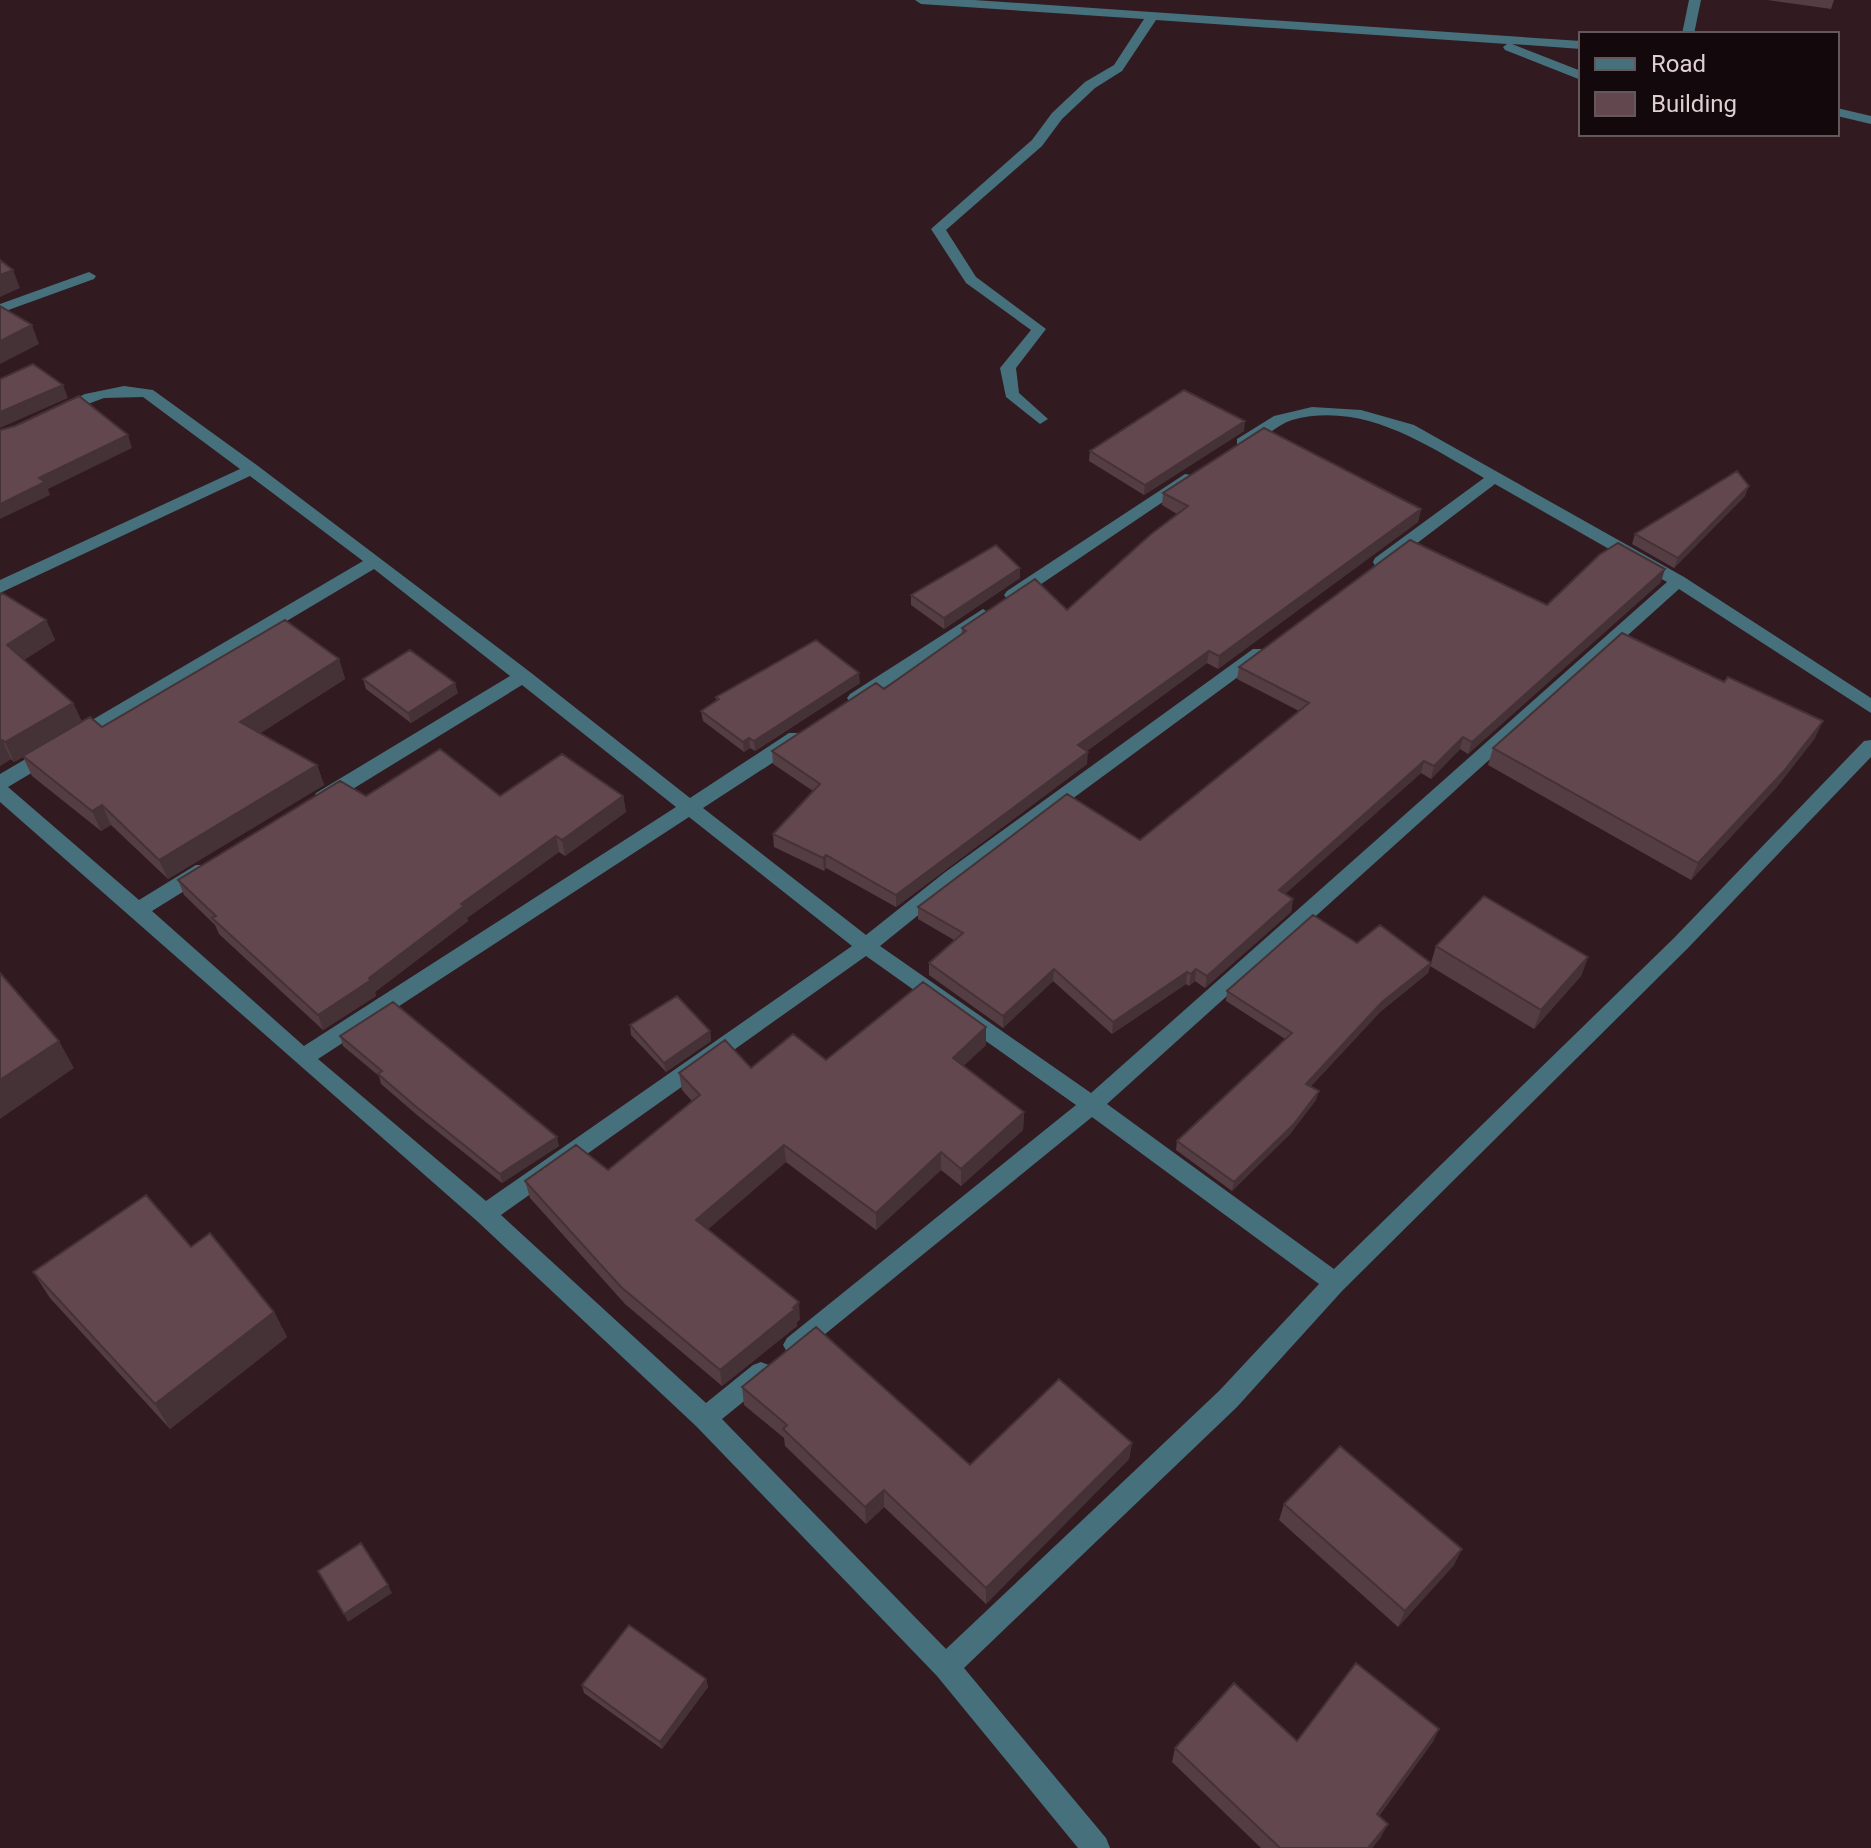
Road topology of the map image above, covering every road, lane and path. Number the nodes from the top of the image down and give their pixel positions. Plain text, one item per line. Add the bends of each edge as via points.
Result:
1 (921, 0) edge
2 (1695, 0) edge
3 (1152, 16) junction
4 (1688, 32) edge
5 (1490, 39) junction
6 (1579, 45) edge
7 (1579, 75) edge
8 (1839, 112) edge
9 (1871, 120) edge
10 (89, 276) dead end
11 (0, 309) edge
12 (38, 419) edge
13 (1040, 419) dead end
14 (1224, 454) edge
15 (252, 469) junction
16 (1198, 471) edge
17 (1496, 476) junction
18 (375, 561) junction
19 (1362, 576) edge
20 (1678, 581) junction
21 (0, 587) edge
22 (1278, 639) edge
23 (524, 676) junction
24 (1871, 707) edge
25 (835, 712) edge
26 (809, 729) edge
27 (1871, 746) edge
28 (0, 783) edge
29 (0, 791) edge
30 (311, 805) edge
31 (691, 806) junction
32 (218, 861) edge
33 (138, 910) junction
34 (866, 946) junction
35 (303, 1058) junction
36 (1092, 1105) junction
37 (485, 1214) junction
38 (1335, 1283) junction
39 (705, 1418) junction
40 (946, 1667) junction
41 (1096, 1848) edge

1 - 3 street
2 - 4 street
3 - 5 street
3 - 13 street via 1118,68 1090,85 1037,143 938,229 971,280 1039,329 1008,368 1011,394
5 - 6 street
5 - 7 street
8 - 9 street
10 - 11 street
12 - 15 street via 112,391 148,393
14 - 17 street via 1278,420 1308,412 1340,412 1408,428
15 - 18 street
15 - 21 street
16 - 25 street
17 - 19 street
17 - 20 street
18 - 23 street
18 - 28 street
20 - 24 street
20 - 36 street
22 - 34 street
23 - 30 street
23 - 31 street
26 - 31 street
27 - 38 street via 1681,943
29 - 33 street
31 - 34 street
31 - 35 street
32 - 33 street
33 - 35 street
34 - 36 street
34 - 37 street
35 - 37 street
36 - 38 street
36 - 39 street
37 - 39 street
38 - 40 street via 1228,1399
39 - 40 street
40 - 41 street

